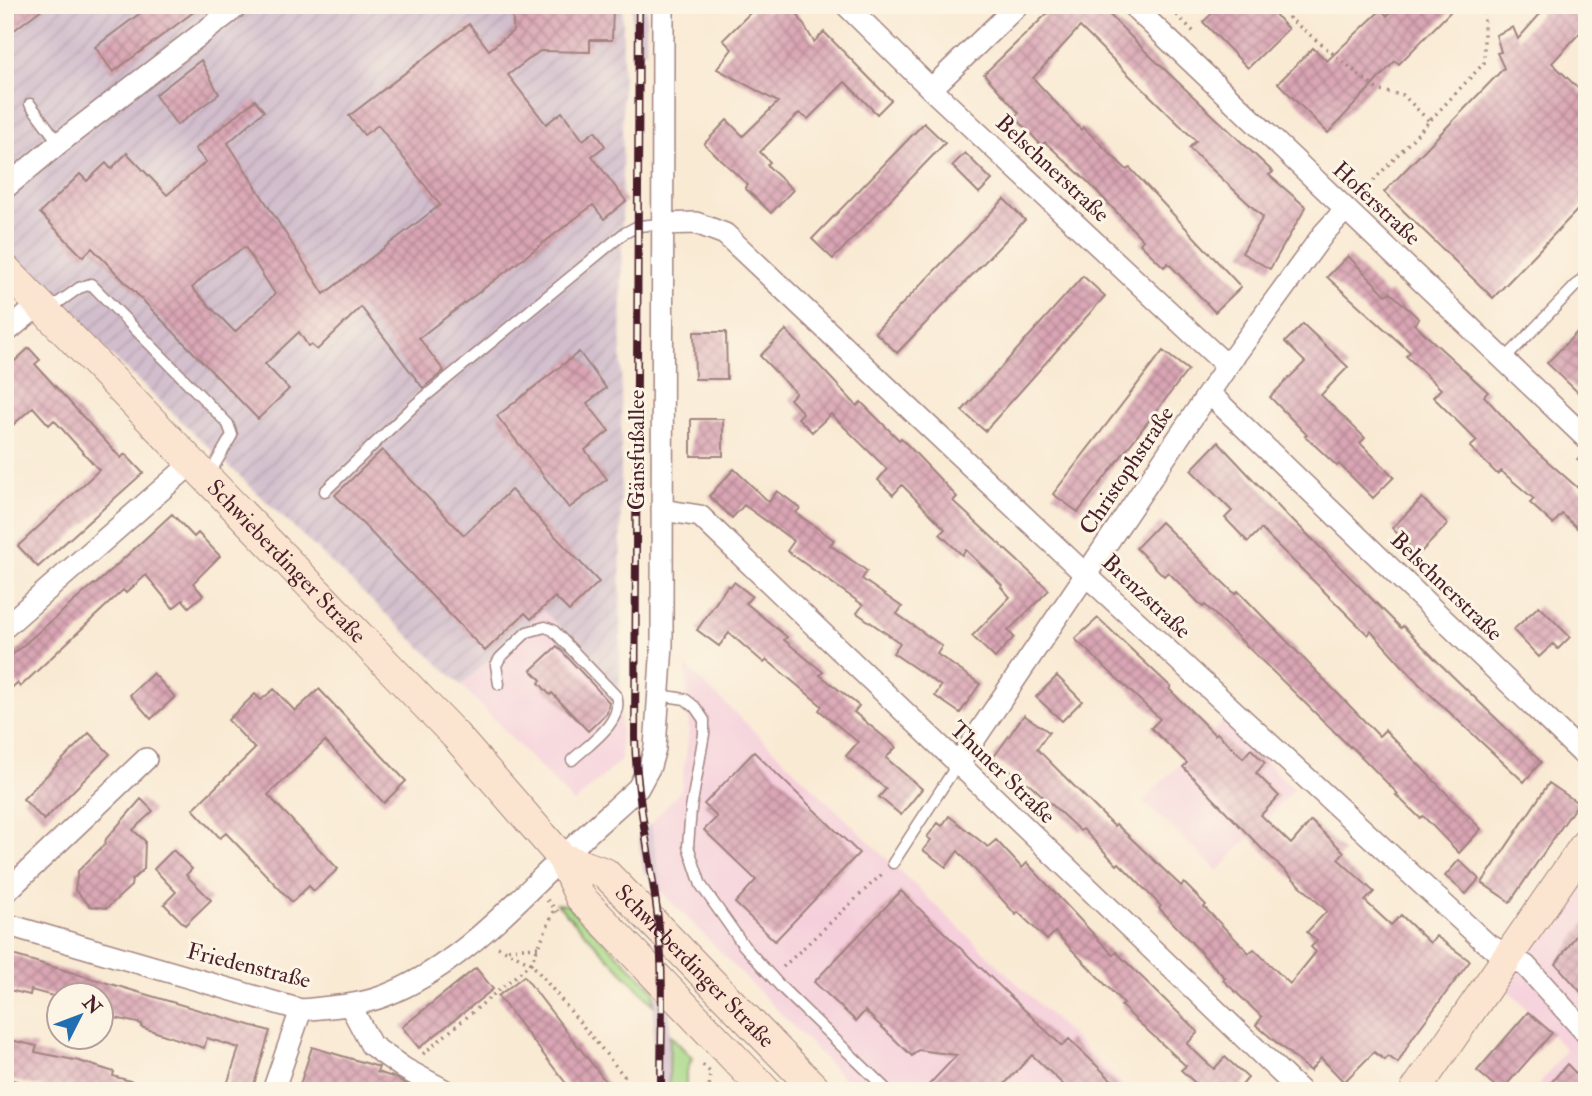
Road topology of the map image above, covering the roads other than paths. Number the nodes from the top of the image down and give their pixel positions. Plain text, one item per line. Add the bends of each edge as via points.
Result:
1 (239, 5) edge
2 (663, 5) edge
3 (846, 5) edge
4 (1018, 5) edge
5 (1132, 5) edge
6 (931, 89) junction
7 (30, 104) dead end
8 (58, 143) junction
9 (5, 188) edge
10 (1345, 210) junction
11 (662, 224) junction
12 (5, 270) edge
13 (1587, 274) edge
14 (42, 308) junction
15 (5, 333) edge
16 (1504, 359) junction
17 (1227, 366) junction
18 (1210, 394) junction
19 (1587, 439) edge
20 (199, 471) junction
21 (325, 491) dead end
22 (662, 510) junction
23 (1086, 575) junction
24 (5, 627) edge
25 (499, 684) dead end
26 (659, 695) junction
27 (1587, 758) edge
28 (146, 759) dead end
29 (572, 760) dead end
30 (957, 765) junction
31 (1587, 842) edge
32 (562, 858) junction
33 (893, 863) road end
34 (5, 893) edge
35 (5, 924) edge
36 (1509, 955) junction
37 (350, 1005) junction
38 (301, 1010) junction
39 (1587, 1034) edge
40 (791, 1064) junction
41 (763, 1090) edge
42 (273, 1091) edge
43 (446, 1091) edge
44 (817, 1091) edge
45 (888, 1091) edge
46 (1300, 1091) edge
47 (1415, 1091) edge

1 - 8 street
2 - 11 street, Gänsfußallee
3 - 6 street, Belschnerstraße
4 - 6 street
5 - 10 street, Hoferstraße
6 - 17 street, Belschnerstraße
7 - 8 lane
8 - 9 street
10 - 16 street, Hoferstraße
10 - 17 street, Christophstraße
11 - 21 lane via 638,226 624,234 416,404
11 - 22 street, Gänsfußallee
11 - 23 street, Brenzstraße via 696,223 725,234
12 - 14 main road, Schwieberdinger Straße
13 - 16 lane
14 - 15 street
14 - 20 main road, Schwieberdinger Straße
14 - 20 lane via 92,284 228,424 232,435
16 - 19 street, Hoferstraße
17 - 18 street, Christophstraße
18 - 23 street, Christophstraße
18 - 27 street, Belschnerstraße
20 - 24 street
20 - 32 main road, Schwieberdinger Straße via 455,735
22 - 26 street, Gänsfußallee
22 - 30 street, Thuner Straße via 700,516
23 - 30 street, Christophstraße
23 - 36 street, Brenzstraße via 1487,944
25 - 29 lane via 496,665 500,658 527,632 545,626 553,630 618,702 612,721
26 - 32 street, Gänsfußallee via 655,748 638,788
26 - 45 lane via 685,699 704,720 688,846 710,901 774,979
28 - 34 street
30 - 33 lane
30 - 46 street, Thuner Straße
31 - 36 main road
32 - 37 street, Friedenstraße via 472,941 420,979
32 - 40 main road, Schwieberdinger Straße via 605,873
32 - 41 main road, Schwieberdinger Straße via 580,897
35 - 38 street, Friedenstraße
36 - 39 street, Brenzstraße via 1526,966
36 - 47 main road
37 - 38 street, Friedenstraße
37 - 43 street via 371,1045
38 - 42 street
40 - 41 street
40 - 44 main road, Schwieberdinger Straße

